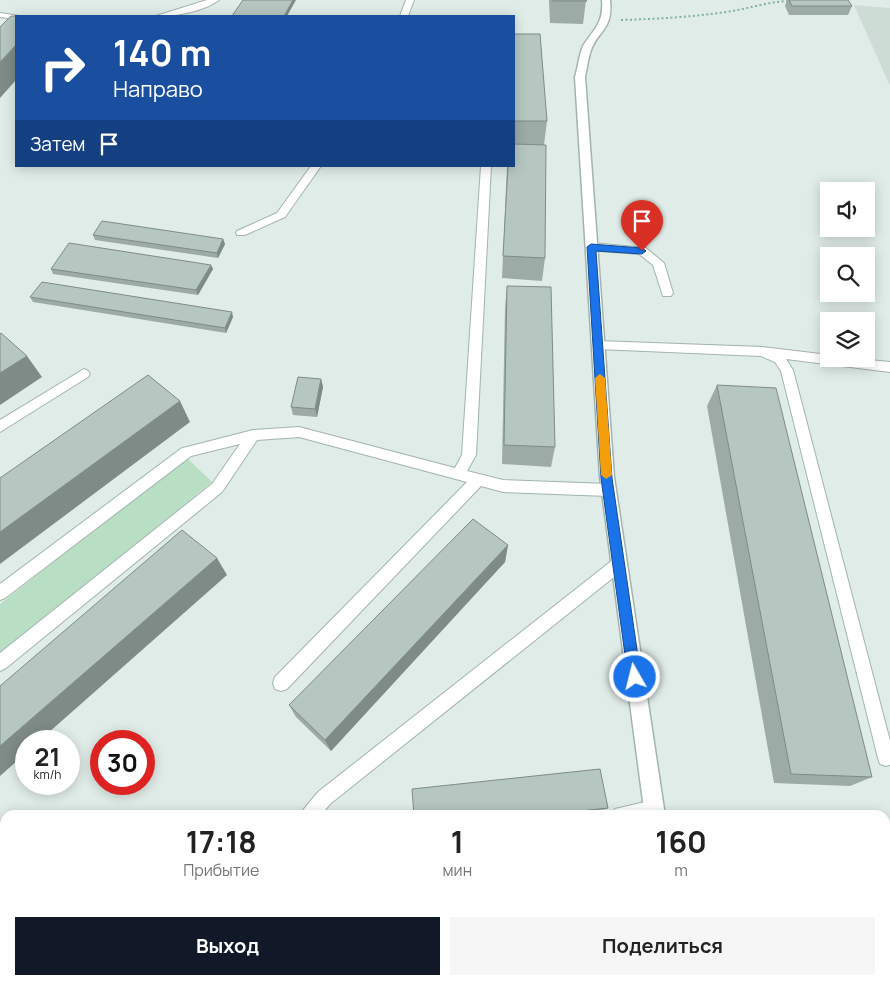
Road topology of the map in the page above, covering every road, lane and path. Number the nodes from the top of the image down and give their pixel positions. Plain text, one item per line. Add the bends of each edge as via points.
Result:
1 (214, 0) edge
2 (410, 0) edge
3 (606, 0) edge
4 (799, 1) edge
5 (0, 15) edge
6 (165, 15) edge
7 (404, 15) edge
8 (15, 17) edge
9 (603, 21) junction
10 (315, 167) edge
11 (486, 167) edge
12 (241, 233) dead end
13 (591, 247) junction
14 (667, 294) dead end
15 (598, 345) junction
16 (762, 352) junction
17 (890, 367) edge
18 (84, 374) dead end
19 (0, 427) edge
20 (253, 435) junction
21 (458, 474) junction
22 (478, 480) junction
23 (608, 490) junction
24 (619, 564) junction
25 (0, 593) edge
26 (0, 663) edge
27 (280, 683) dead end
28 (886, 758) dead end
29 (314, 810) edge
30 (656, 810) edge

1 - 6 lane
2 - 7 lane
3 - 9 street
4 - 9 path via 780,0 691,17
5 - 8 lane
9 - 13 street via 602,28 587,48 580,77
10 - 12 lane via 281,216
11 - 21 lane via 469,455
13 - 14 lane via 642,251 658,263
13 - 15 street
15 - 16 lane
15 - 23 street
16 - 17 lane
16 - 28 lane via 779,360 787,370
18 - 19 lane
20 - 21 lane via 299,432
20 - 25 lane via 187,452
20 - 26 lane via 217,488
21 - 22 lane
22 - 23 lane via 502,486
22 - 27 lane
23 - 24 street
24 - 29 lane via 324,798
24 - 30 street

